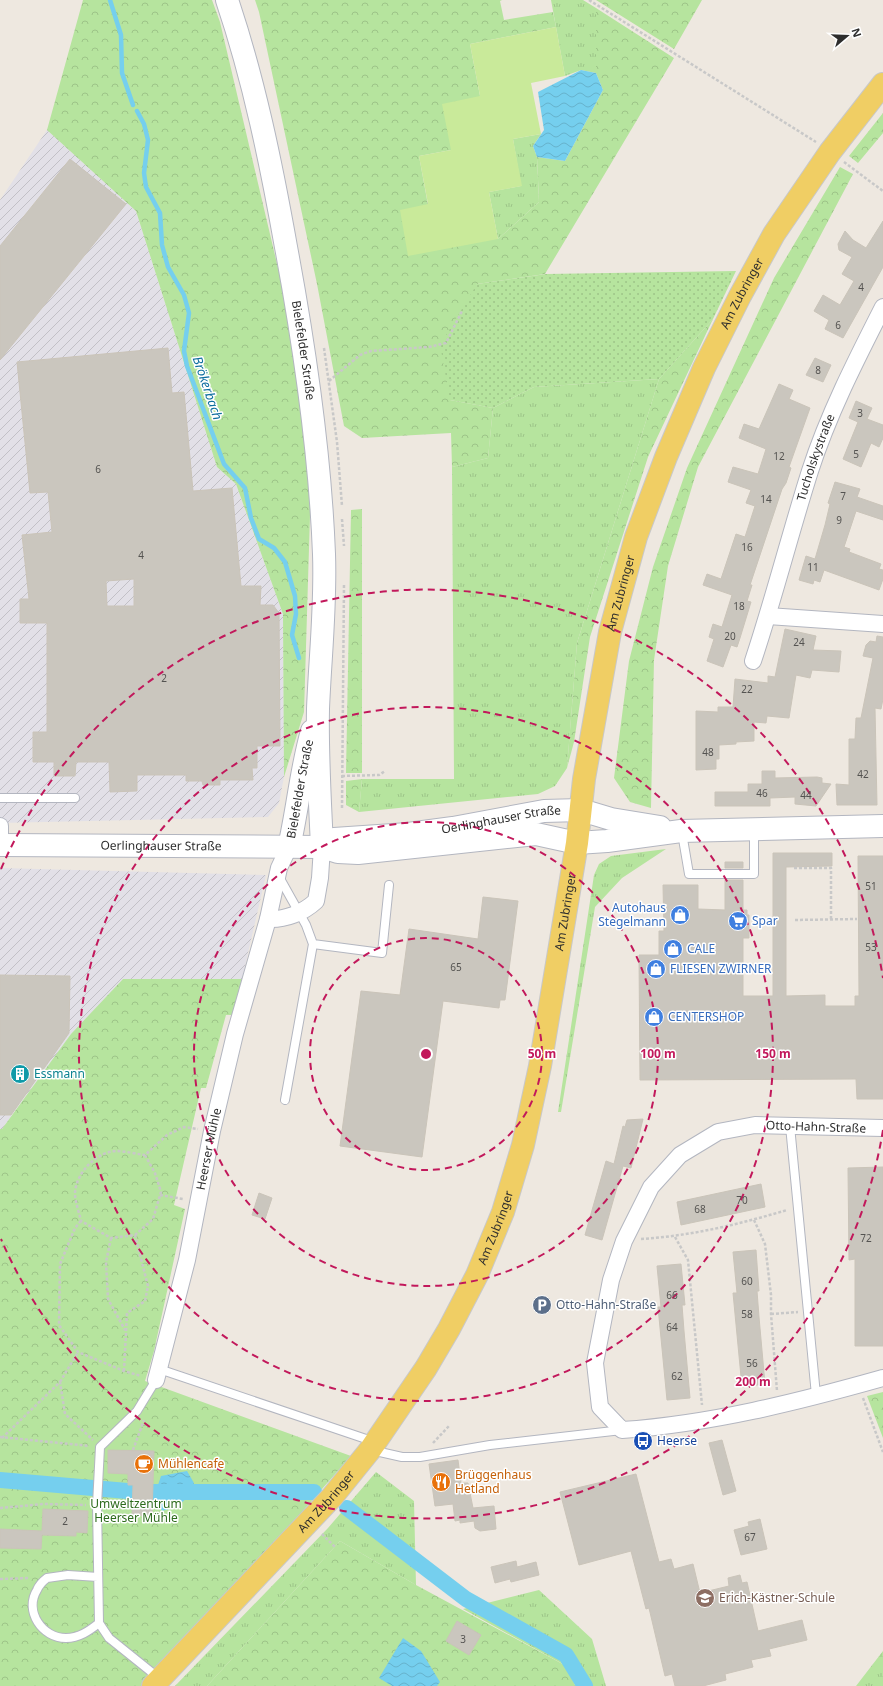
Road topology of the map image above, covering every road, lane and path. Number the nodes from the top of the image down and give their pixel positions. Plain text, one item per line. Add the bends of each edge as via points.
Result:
1 (226, 0) edge
2 (589, 0) edge
3 (883, 84) edge
4 (830, 152) junction
5 (883, 191) edge
6 (883, 307) edge
7 (462, 311) dead end
8 (312, 399) junction
9 (768, 616) junction
10 (883, 624) edge
11 (753, 661) dead end
12 (318, 709) junction
13 (386, 771) dead end
14 (342, 776) dead end
15 (0, 798) edge
16 (75, 798) dead end
17 (581, 810) junction
18 (0, 826) edge
19 (883, 826) edge
20 (754, 830) junction
21 (681, 831) junction
22 (577, 843) junction
23 (0, 845) edge
24 (289, 847) junction
25 (322, 847) junction
26 (794, 868) dead end
27 (278, 875) junction
28 (389, 885) dead end
29 (300, 913) junction
30 (268, 919) junction
31 (831, 919) junction
32 (857, 919) dead end
33 (795, 920) dead end
34 (313, 944) junction
35 (285, 1100) dead end
36 (790, 1126) junction
37 (883, 1128) edge
38 (212, 1131) junction
39 (145, 1155) junction
40 (160, 1195) junction
41 (199, 1202) junction
42 (797, 1207) junction
43 (754, 1220) junction
44 (81, 1221) junction
45 (135, 1235) junction
46 (675, 1237) junction
47 (111, 1238) junction
48 (624, 1240) junction
49 (807, 1312) junction
50 (771, 1314) junction
51 (126, 1331) junction
52 (78, 1352) junction
53 (124, 1371) junction
54 (157, 1375) junction
55 (883, 1378) edge
56 (60, 1382) junction
57 (858, 1385) junction
58 (816, 1395) junction
59 (778, 1405) junction
60 (137, 1411) junction
61 (703, 1421) junction
62 (622, 1430) junction
63 (1, 1437) edge
64 (373, 1446) junction
65 (100, 1447) junction
66 (133, 1450) dead end
67 (883, 1452) edge
68 (97, 1502) junction
69 (0, 1508) edge
70 (320, 1532) dead end
71 (336, 1548) dead end
72 (98, 1577) junction
73 (47, 1578) junction
74 (0, 1579) edge
75 (99, 1623) junction
76 (156, 1682) edge

1 - 8 main road, Bielefelder Straße via 256,100 274,180
2 - 4 path via 812,138
3 - 4 main road, Am Zubringer
4 - 5 path
4 - 17 main road, Am Zubringer via 774,234 740,296 704,368 666,457 636,537 610,632 584,778
6 - 9 street, Tucholskystraße via 849,374 810,470
7 - 8 path via 446,343 429,347 372,351 360,355
8 - 12 main road, Bielefelder Straße via 324,556 324,616
9 - 10 street
9 - 11 street, Tucholskystraße
12 - 24 main road, Bielefelder Straße via 304,759
12 - 25 main road, Bielefelder Straße
13 - 14 path via 378,775
15 - 16 lane
17 - 21 main road, Oerlinghauser Straße
17 - 22 main road, Am Zubringer
17 - 25 main road, Oerlinghauser Straße via 544,811 408,834 334,839
18 - 23 street
19 - 20 main road, Oerlinghauser Straße
20 - 21 main road, Oerlinghauser Straße
20 - 21 lane via 754,874 689,874
21 - 22 main road, Oerlinghauser Straße
22 - 25 main road, Oerlinghauser Straße via 536,834 358,853 338,852
22 - 64 main road, Am Zubringer via 540,1066 523,1145 503,1212 477,1275 449,1330 415,1386
23 - 24 main road, Oerlinghauser Straße
24 - 25 main road, Oerlinghauser Straße
24 - 27 street, Heerser Mühle
25 - 29 street via 316,901
26 - 31 path via 830,868
27 - 29 lane
27 - 30 street, Heerser Mühle
28 - 34 lane via 382,952
29 - 30 street
29 - 34 lane
30 - 38 street, Heerser Mühle via 235,1034
31 - 32 path
31 - 33 path
34 - 35 lane
36 - 37 street, Otto-Hahn-Straße
36 - 42 lane
36 - 48 street, Otto-Hahn-Straße via 755,1125 718,1132 680,1155 651,1187
38 - 39 path via 184,1128 167,1135
38 - 41 street, Heerser Mühle
39 - 40 path via 155,1173
39 - 44 path via 116,1151 101,1156 88,1165 79,1178 75,1193
40 - 41 path
40 - 45 path via 153,1219
41 - 54 street, Heerser Mühle via 187,1260
42 - 43 path
42 - 49 lane
43 - 46 path
43 - 50 path via 765,1244
44 - 47 path
44 - 52 path via 74,1228 60,1264 59,1325
45 - 47 path
45 - 51 path via 148,1286 145,1301 127,1313
46 - 48 path
46 - 61 path via 688,1260
47 - 51 path via 106,1262 108,1299
48 - 62 street, Otto-Hahn-Straße via 611,1280 595,1363 600,1407
49 - 50 path
49 - 58 lane
50 - 59 path
51 - 53 path
52 - 53 path
52 - 56 path
53 - 54 path
54 - 60 lane
54 - 64 lane
55 - 57 street
56 - 63 path
56 - 65 path via 65,1414
57 - 58 street
57 - 67 path
58 - 59 street
59 - 61 street
60 - 65 lane
60 - 66 path via 145,1418
61 - 62 street
62 - 64 lane via 490,1445 420,1457 402,1457
63 - 65 path
64 - 76 main road, Am Zubringer via 332,1497
65 - 68 lane
68 - 69 path
68 - 72 lane
70 - 71 path
72 - 73 lane via 68,1575
72 - 75 lane
73 - 74 path
73 - 75 lane via 36,1590 32,1605 35,1618 42,1628 56,1637 67,1638 88,1632
75 - 76 lane via 109,1638

